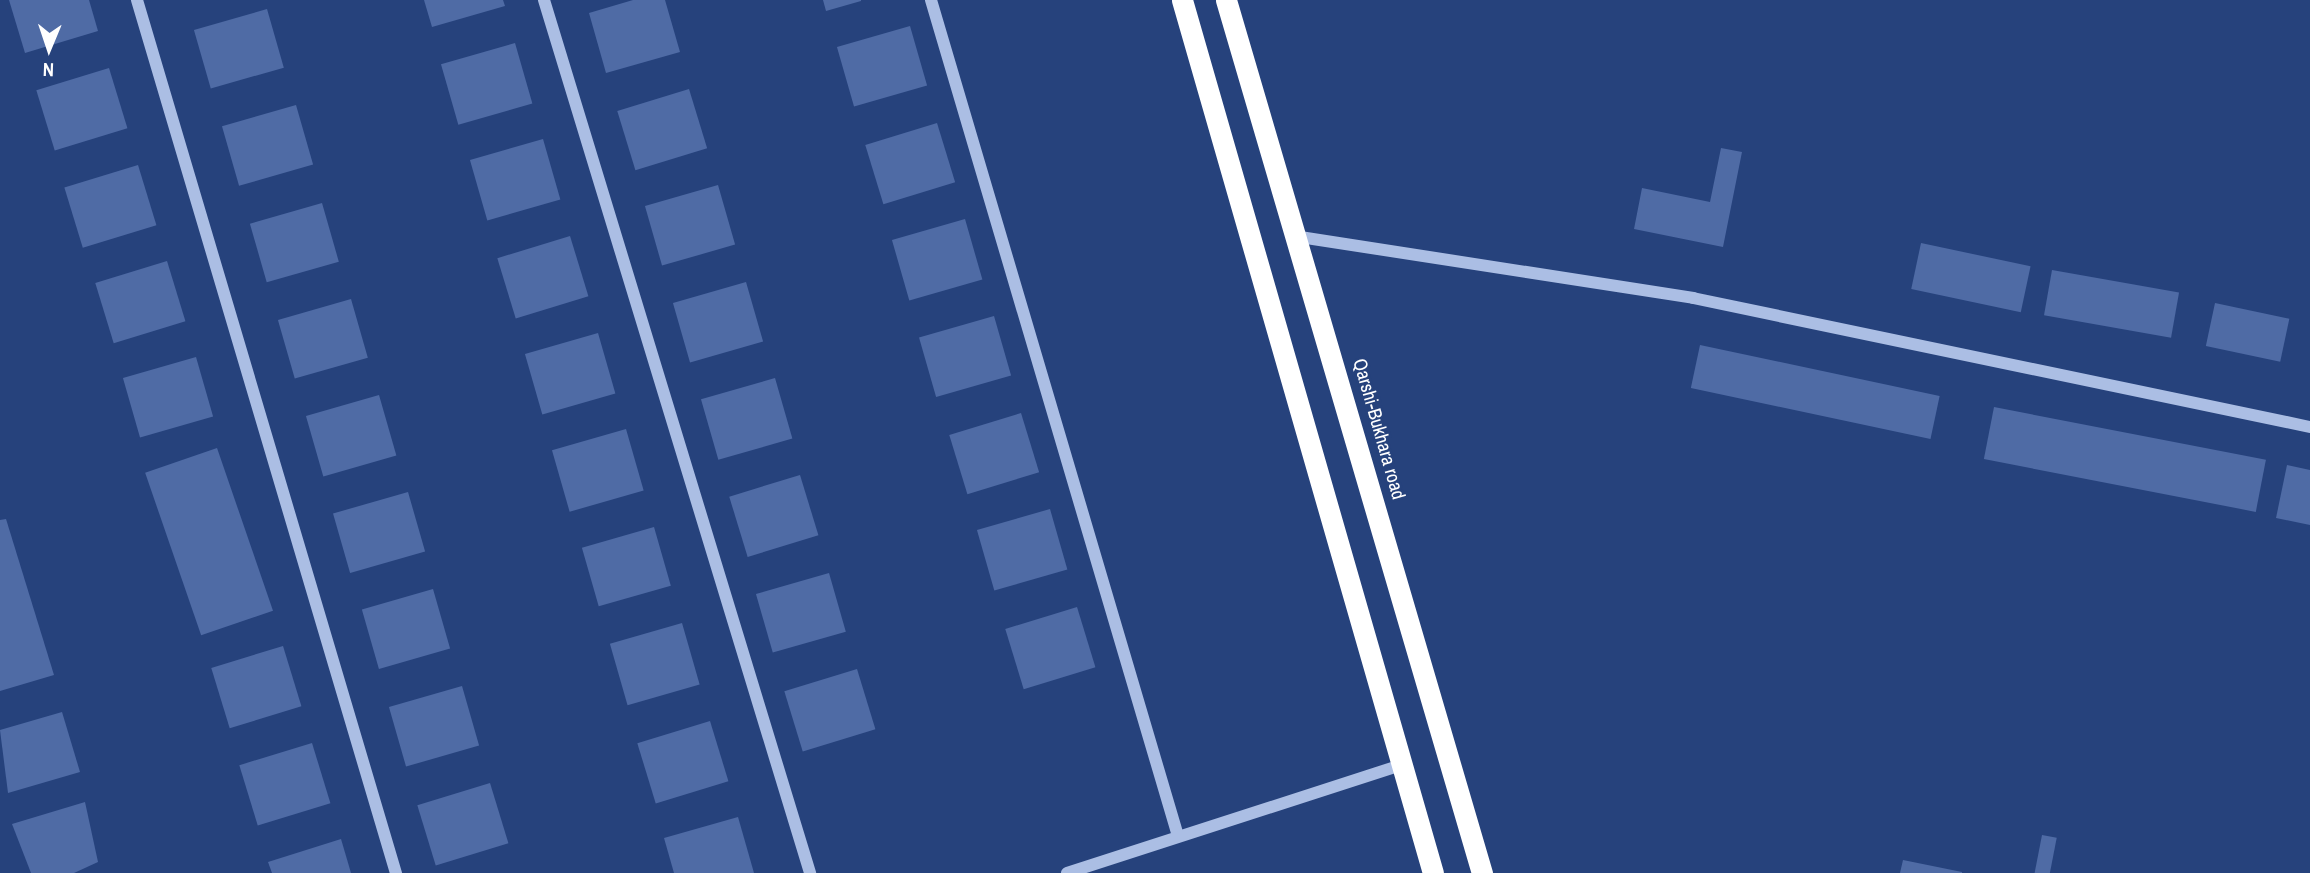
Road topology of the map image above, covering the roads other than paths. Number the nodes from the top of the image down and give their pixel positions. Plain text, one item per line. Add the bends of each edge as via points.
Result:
1 (137, 0) edge
2 (544, 0) edge
3 (931, 0) edge
4 (1182, 0) edge
5 (1226, 0) edge
6 (1300, 237) junction
7 (2310, 427) edge
8 (1401, 765) junction
9 (1178, 836) junction
10 (396, 873) edge
11 (810, 873) edge
12 (1067, 873) edge
13 (1433, 873) edge
14 (1482, 873) edge

1 - 10 street
2 - 11 street
3 - 9 street
4 - 8 highway
5 - 6 highway, Qarshi-Bukhara road
6 - 7 street via 1693,298
6 - 14 highway, Qarshi-Bukhara road
8 - 9 street
8 - 13 highway
9 - 12 street

